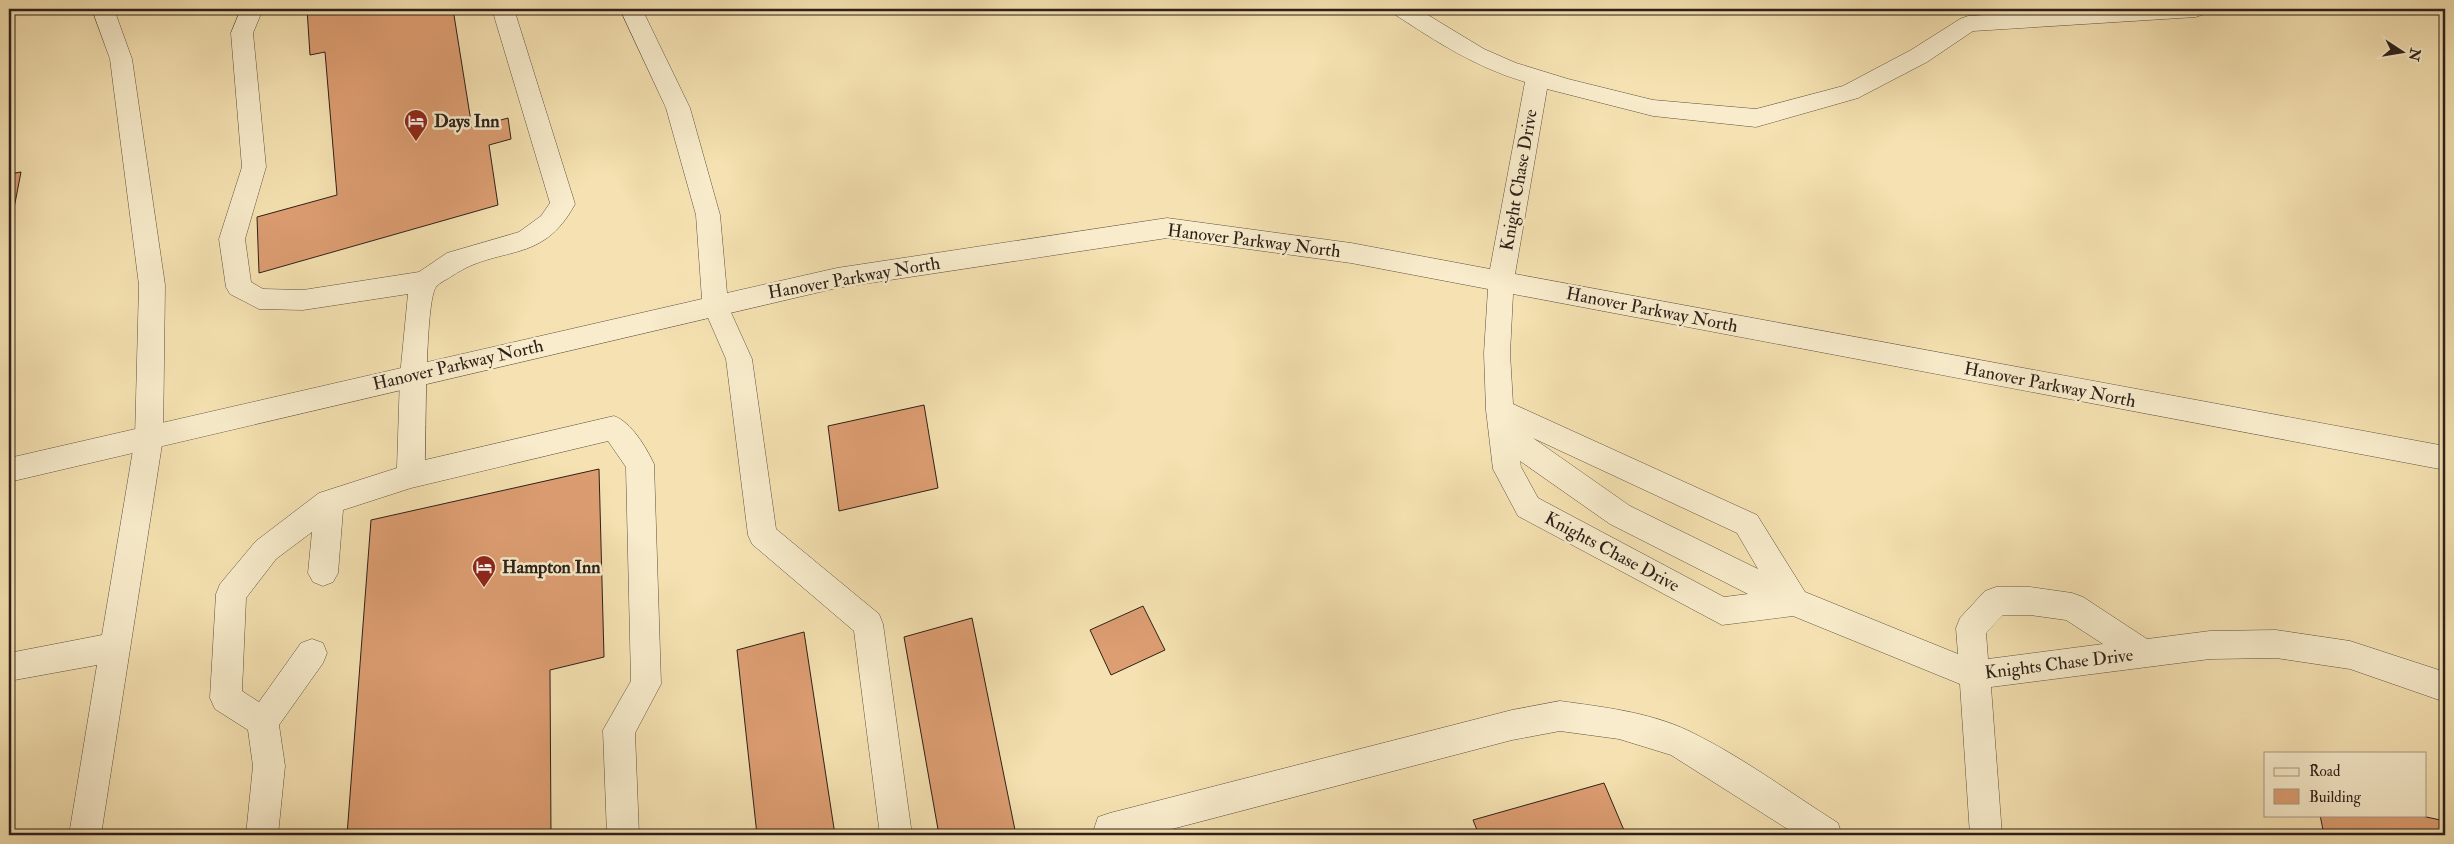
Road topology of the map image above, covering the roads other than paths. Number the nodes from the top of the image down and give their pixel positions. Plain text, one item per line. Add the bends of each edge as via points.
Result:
1 (103, 9) edge
2 (252, 9) edge
3 (503, 9) edge
4 (631, 9) edge
5 (1402, 9) edge
6 (2196, 9) edge
7 (1537, 78) junction
8 (425, 281) junction
9 (1501, 281) junction
10 (715, 304) junction
11 (413, 376) junction
12 (1500, 410) junction
13 (149, 438) junction
14 (2445, 458) edge
15 (9, 470) edge
16 (411, 476) junction
17 (328, 502) junction
18 (1620, 515) junction
19 (1604, 548) junction
20 (323, 573) dead end
21 (1794, 602) junction
22 (115, 647) junction
23 (312, 653) dead end
24 (2143, 653) junction
25 (9, 666) edge
26 (1974, 675) junction
27 (2445, 687) edge
28 (263, 722) junction
29 (1110, 829) dead end
30 (85, 835) edge
31 (262, 835) edge
32 (623, 835) edge
33 (896, 835) edge
34 (1826, 835) edge
35 (1986, 835) edge

1 - 13 street via 120,59 152,285
2 - 8 street via 242,33 254,167 232,239 239,287 259,299 303,300
3 - 8 street via 562,204 550,223 527,239 456,260
4 - 10 street via 678,108 708,215
5 - 7 street via 1476,55
6 - 7 street via 1968,24 1919,56 1850,92 1756,118 1653,108
7 - 9 street, Knight Chase Drive
8 - 11 street via 419,300
9 - 10 street, Hanover Parkway North via 1351,253 1167,228 837,278
9 - 12 street, Knights Chase Drive via 1497,354
9 - 14 street, Hanover Parkway North
10 - 11 street, Hanover Parkway North
10 - 33 street via 739,359 762,535 868,624
11 - 13 street, Hanover Parkway North
11 - 16 street
12 - 18 street, Knights Chase Drive via 1525,449
12 - 19 street, Knights Chase Drive via 1507,469 1528,507
12 - 21 street via 1747,524
13 - 15 street, Hanover Parkway North
13 - 22 street
16 - 17 street
16 - 32 street via 614,428 640,464 646,684 619,730
17 - 20 street
17 - 28 street via 266,550 231,594 226,698
18 - 19 street
18 - 21 street, Knights Chase Drive
19 - 21 street, Knights Chase Drive via 1722,611
21 - 26 street, Knights Chase Drive
22 - 25 street
22 - 30 street
23 - 28 street
24 - 26 street, Knights Chase Drive
24 - 26 street, Knights Chase Drive via 2072,607 2030,601 1996,602 1971,628
24 - 27 street, Knights Chase Drive via 2210,644 2276,644 2350,655
26 - 35 street
28 - 31 street via 269,766
29 - 34 street via 1512,725 1560,716 1619,724 1678,742

